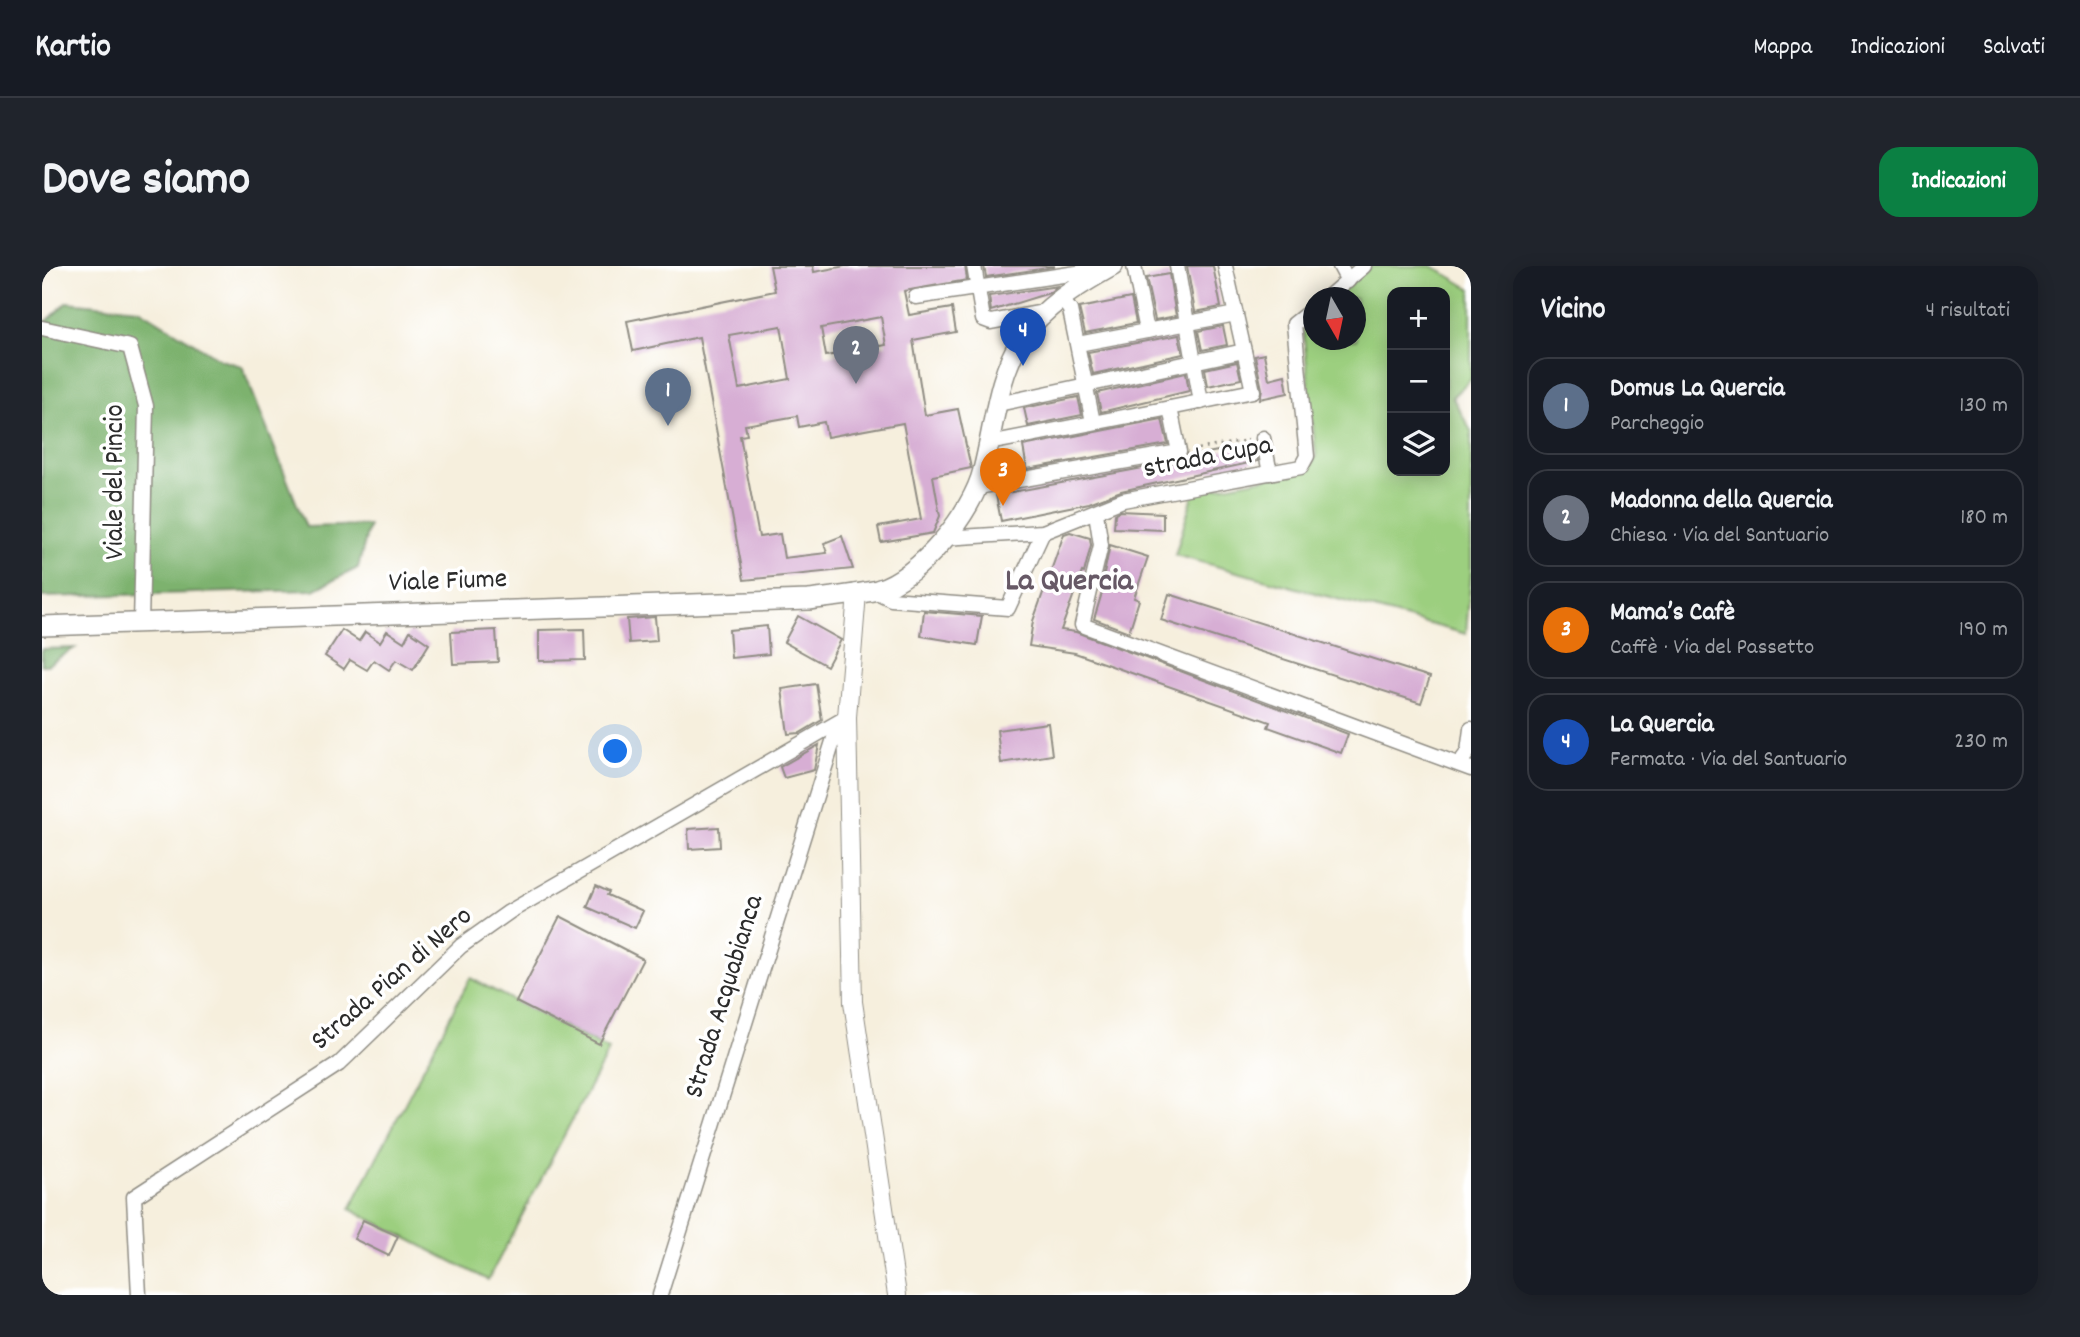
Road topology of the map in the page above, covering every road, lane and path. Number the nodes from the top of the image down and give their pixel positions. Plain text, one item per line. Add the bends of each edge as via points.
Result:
1 (974, 266) edge
2 (1134, 266) edge
3 (1177, 266) edge
4 (1225, 266) edge
5 (1340, 266) edge
6 (1364, 266) edge
7 (1110, 267) edge
8 (1348, 281) junction
9 (978, 286) junction
10 (1341, 287) edge
11 (916, 297) dead end
12 (1062, 299) junction
13 (1043, 312) junction
14 (1236, 314) junction
15 (1303, 317) edge
16 (1186, 324) junction
17 (42, 328) edge
18 (1147, 331) junction
19 (1078, 344) junction
20 (1244, 351) junction
21 (1193, 361) junction
22 (1086, 385) junction
23 (1201, 402) junction
24 (998, 404) junction
25 (1170, 408) junction
26 (1094, 422) junction
27 (1263, 438) joint
28 (989, 443) junction
29 (1179, 452) junction
30 (1270, 474) junction
31 (978, 488) junction
32 (1096, 513) junction
33 (1043, 531) junction
34 (944, 538) junction
35 (865, 592) junction
36 (141, 624) junction
37 (42, 626) edge
38 (847, 717) junction
39 (1471, 729) edge
40 (1465, 767) edge
41 (139, 1295) edge
42 (660, 1295) edge
43 (897, 1295) edge

1 - 9 street
2 - 18 street
3 - 16 street
4 - 14 street
5 - 8 street
6 - 8 street
7 - 9 street
7 - 12 main road
8 - 10 street
9 - 11 street
9 - 13 street via 983,319 991,322
12 - 13 main road
12 - 19 street via 1070,310
13 - 24 main road via 1021,340
14 - 16 street
14 - 20 street
15 - 30 street, strada Cupa via 1294,324 1307,456 1301,467
16 - 18 street
16 - 21 street
17 - 36 street, Viale del Pincio via 130,347 146,406
18 - 19 street
19 - 22 street
20 - 21 street
20 - 23 street via 1253,391
21 - 22 street
21 - 23 street
22 - 24 street
22 - 26 street
23 - 25 street
24 - 28 main road
25 - 26 street
25 - 29 street
26 - 28 street
27 - 29 path
27 - 30 street
28 - 31 main road
29 - 31 street
30 - 32 street, strada Cupa via 1123,500
31 - 34 main road, Viale Fiume
32 - 33 street, strada Cupa
32 - 40 street via 1101,545 1082,625
33 - 34 street, strada Cupa
33 - 35 street via 1008,608 891,599
34 - 35 main road, Viale Fiume via 899,580
35 - 36 main road, Viale Fiume via 809,600
35 - 38 street, Strada Acquabianca
36 - 37 main road, Viale Fiume
38 - 41 street, Strada Pian di Nero via 509,912 461,946 338,1063 134,1197
38 - 42 street, Strada Acquabianca via 835,735
38 - 43 street, Strada Acquabianca via 853,1002
39 - 40 street

